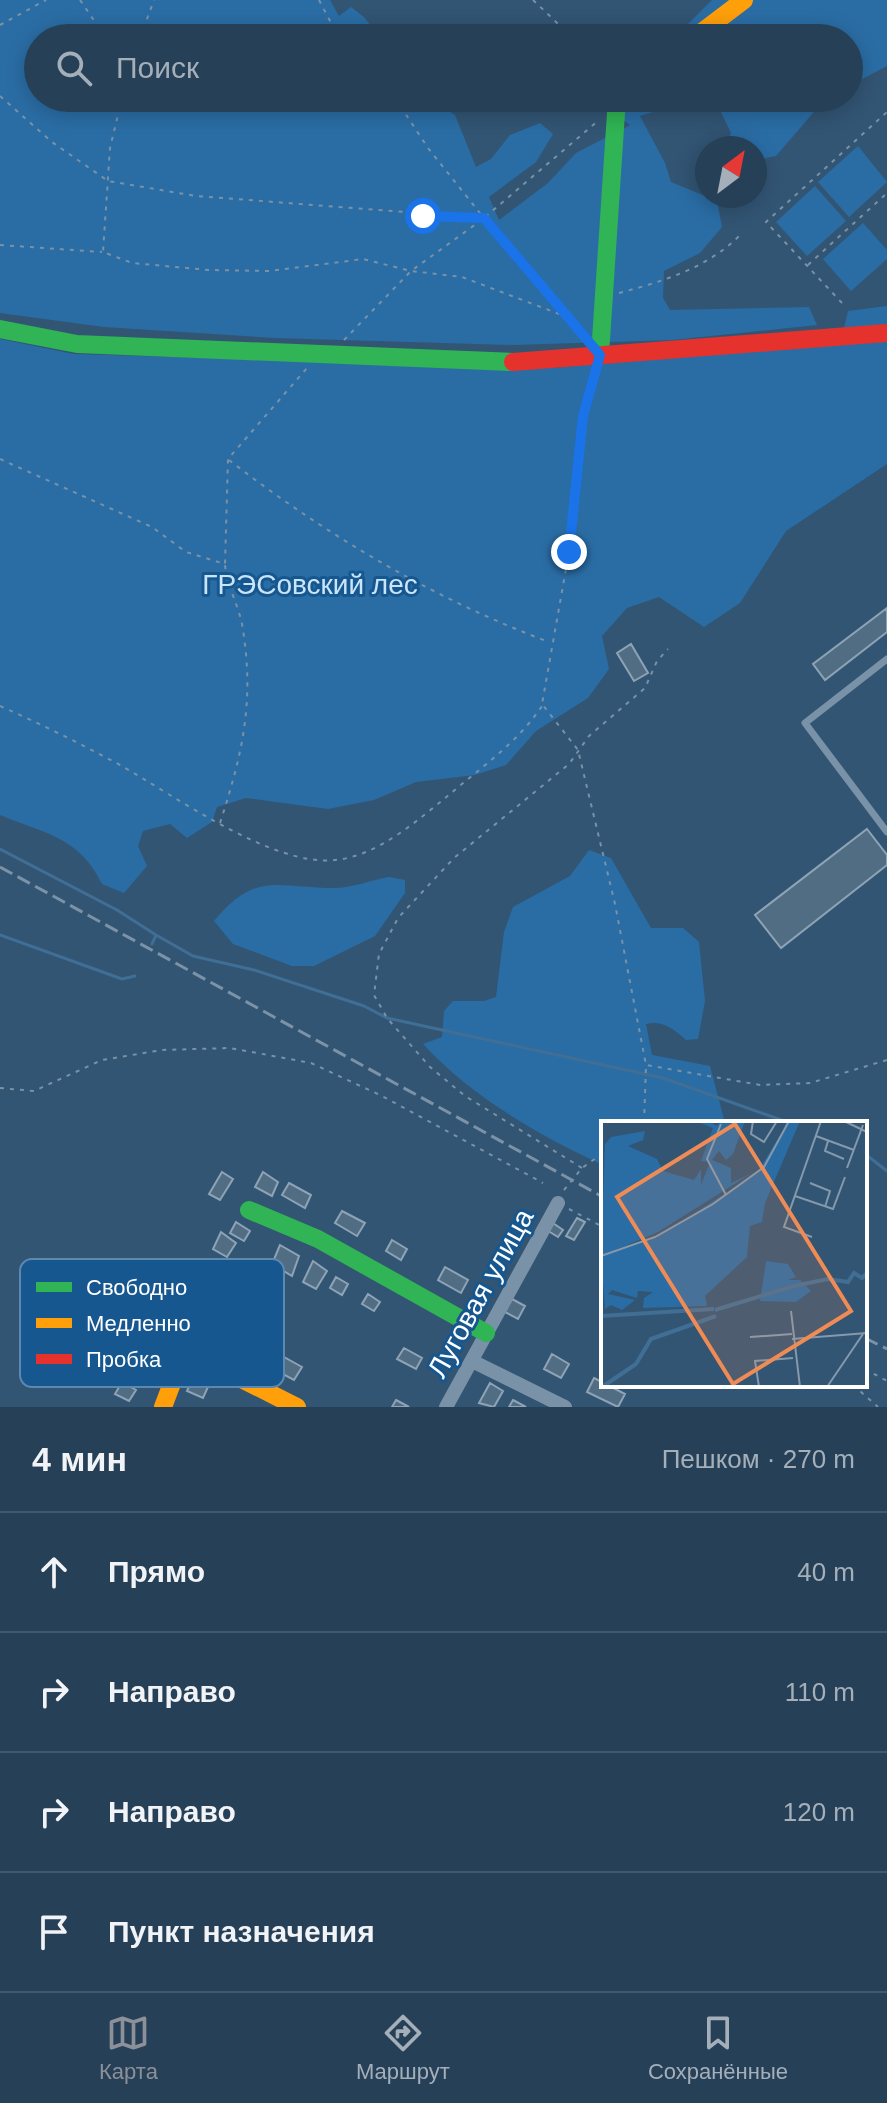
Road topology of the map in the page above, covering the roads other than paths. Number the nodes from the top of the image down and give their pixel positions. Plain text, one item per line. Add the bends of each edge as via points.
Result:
1 (744, 0) edge
2 (712, 24) edge
3 (616, 112) edge
4 (0, 329) edge
5 (887, 333) edge
6 (600, 355) junction
7 (887, 659) edge
8 (887, 832) edge
9 (558, 1203) road end
10 (249, 1210) dead end
11 (486, 1333) junction
12 (472, 1361) junction
13 (170, 1387) edge
14 (257, 1387) edge
15 (163, 1407) edge
16 (297, 1407) edge
17 (446, 1407) edge
18 (565, 1407) edge

1 - 2 main road
3 - 6 main road
4 - 6 main road via 77,344 500,363
5 - 6 main road
7 - 8 lane via 805,723
9 - 11 street, Луговая улица
10 - 11 main road via 318,1239
11 - 12 street, Луговая улица
12 - 17 street, Луговая улица
12 - 18 street
13 - 15 main road
14 - 16 main road

